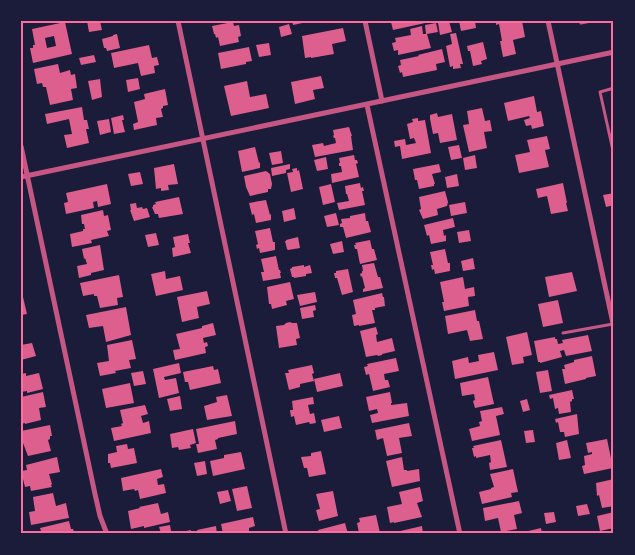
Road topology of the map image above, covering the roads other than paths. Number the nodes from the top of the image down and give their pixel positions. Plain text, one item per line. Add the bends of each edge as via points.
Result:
1 (178, 21) edge
2 (365, 21) edge
3 (548, 21) edge
4 (580, 21) edge
5 (591, 21) edge
6 (614, 52) edge
7 (557, 64) junction
8 (614, 88) edge
9 (382, 102) junction
10 (367, 104) junction
11 (203, 139) junction
12 (21, 146) edge
13 (614, 155) edge
14 (24, 176) edge
15 (613, 326) edge
16 (563, 333) dead end
17 (107, 534) edge
18 (286, 534) edge
19 (460, 534) edge

1 - 11 street
2 - 9 street
3 - 7 street
4 - 5 lane via 581,24
6 - 7 street
7 - 9 street
7 - 15 street
8 - 13 lane via 600,92
9 - 10 street
10 - 11 street
10 - 19 street
11 - 14 street
11 - 18 street
12 - 14 street
14 - 17 street via 100,516
15 - 16 lane

